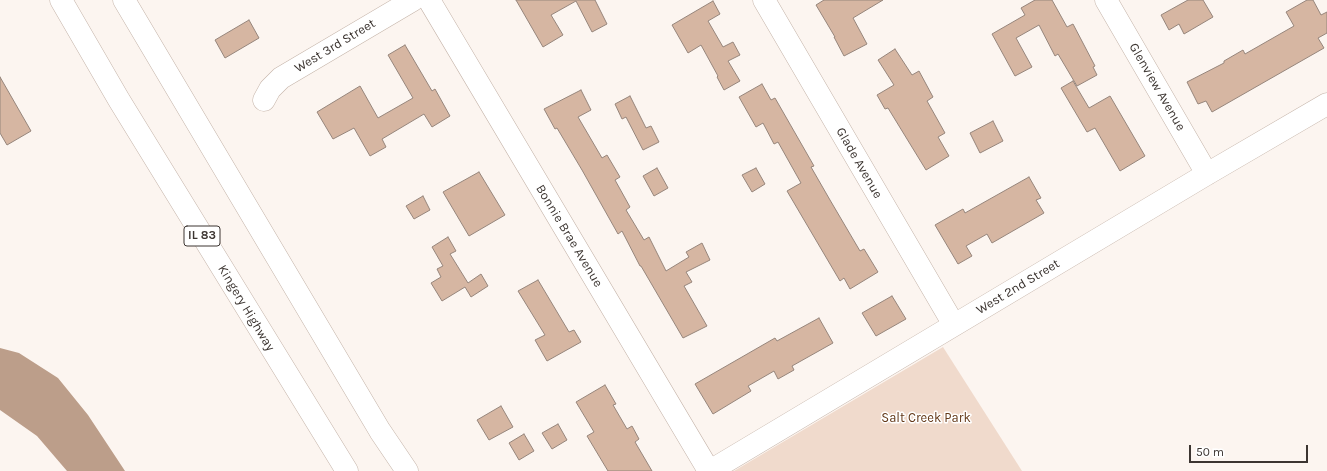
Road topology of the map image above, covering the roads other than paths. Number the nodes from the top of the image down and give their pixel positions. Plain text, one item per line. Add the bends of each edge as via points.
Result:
1 (61, 0) edge
2 (124, 0) edge
3 (413, 0) edge
4 (429, 0) edge
5 (764, 0) edge
6 (1106, 0) edge
7 (264, 100) dead end
8 (1327, 104) edge
9 (1207, 174) junction
10 (954, 325) junction
11 (347, 471) edge
12 (407, 471) edge
13 (710, 471) edge

1 - 11 main road, Kingery Highway / IL 83 via 137,130
2 - 12 main road via 380,431
3 - 7 main road, West 3rd Street via 282,78 270,89
4 - 13 main road, Bonnie Brae Avenue
5 - 10 main road, Glade Avenue
6 - 9 main road, Glenview Avenue
8 - 9 main road, West 2nd Street
9 - 10 main road, West 2nd Street
10 - 13 main road, West 2nd Street

